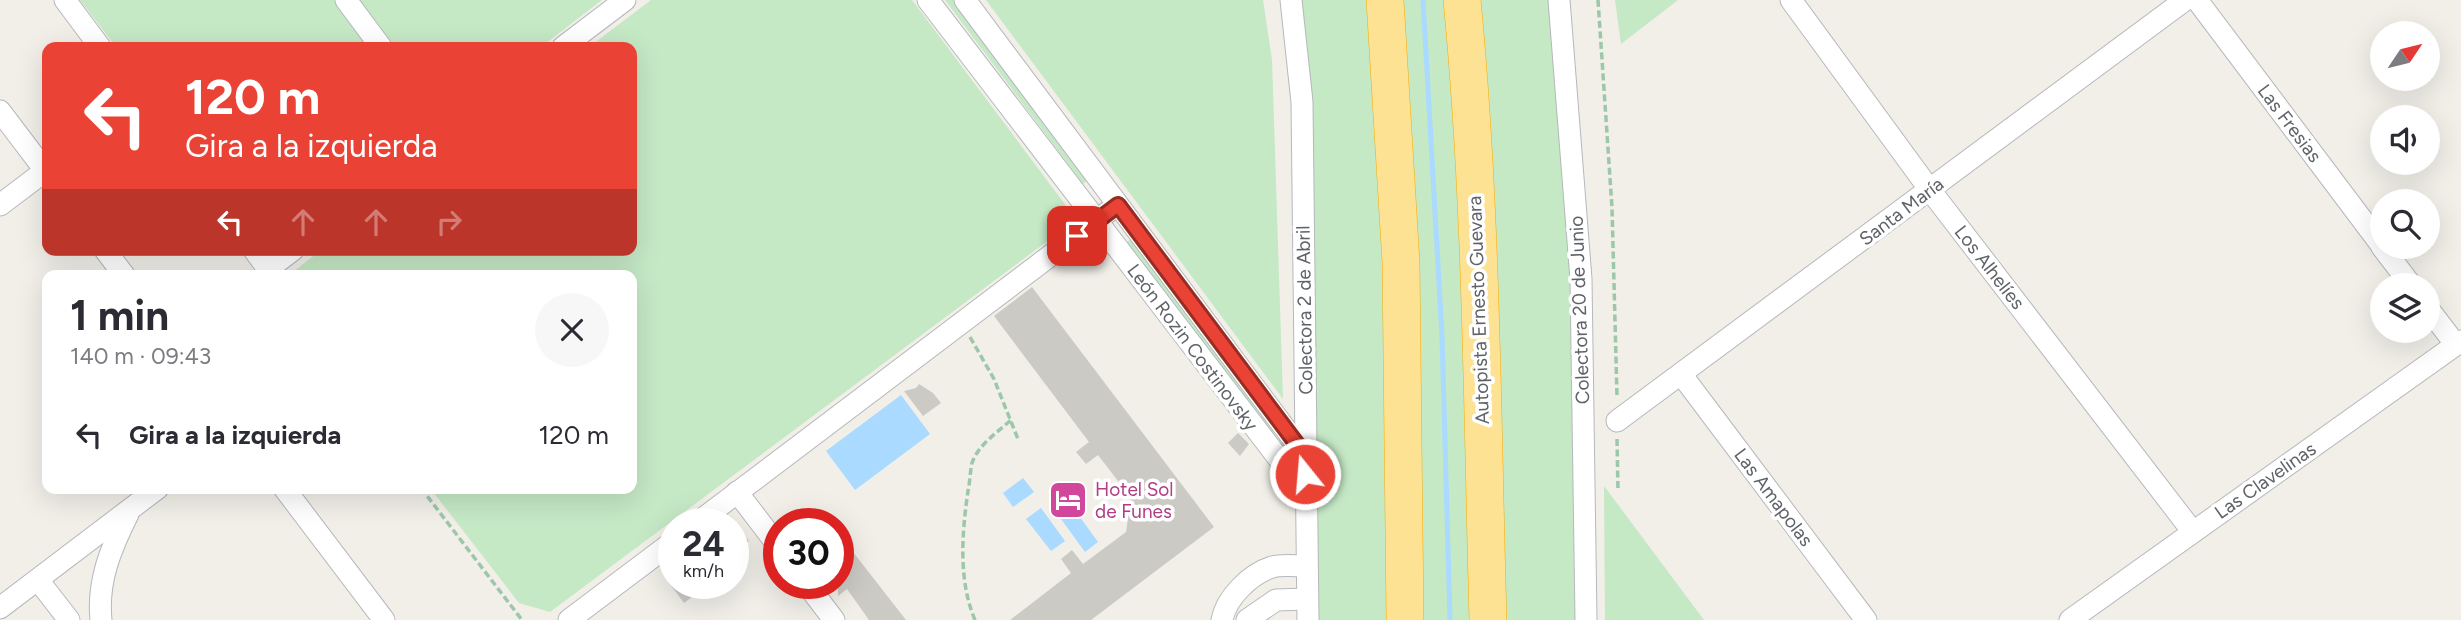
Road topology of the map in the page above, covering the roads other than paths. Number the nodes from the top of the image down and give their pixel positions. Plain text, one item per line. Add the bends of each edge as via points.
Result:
1 (65, 0) edge
2 (345, 0) edge
3 (625, 0) edge
4 (928, 0) edge
5 (965, 0) edge
6 (1291, 0) edge
7 (1385, 0) edge
8 (1462, 0) edge
9 (1559, 0) edge
10 (1791, 0) edge
11 (2185, 0) edge
12 (2197, 0) edge
13 (96, 42) edge
14 (377, 42) edge
15 (570, 42) edge
16 (0, 111) edge
17 (42, 167) edge
18 (42, 175) edge
19 (1930, 190) junction
20 (0, 205) edge
21 (1118, 205) junction
22 (1097, 221) junction
23 (2370, 230) edge
24 (110, 256) edge
25 (258, 256) edge
26 (285, 256) edge
27 (120, 270) edge
28 (2440, 322) edge
29 (2458, 343) edge
30 (1681, 374) junction
31 (1617, 421) road end
32 (1305, 455) junction
33 (737, 492) junction
34 (1305, 493) junction
35 (150, 494) edge
36 (289, 494) edge
37 (716, 508) edge
38 (131, 509) junction
39 (763, 526) edge
40 (2193, 532) junction
41 (658, 553) edge
42 (70, 555) junction
43 (1306, 566) junction
44 (102, 576) junction
45 (38, 580) junction
46 (818, 599) edge
47 (0, 608) edge
48 (1307, 610) edge
49 (100, 611) edge
50 (64, 614) edge
51 (1222, 618) edge
52 (384, 620) edge
53 (569, 620) edge
54 (834, 620) edge
55 (1247, 620) edge
56 (1405, 620) edge
57 (1488, 620) edge
58 (1586, 620) edge
59 (1866, 620) edge
60 (2070, 620) edge

1 - 13 street
2 - 14 street
3 - 15 street
4 - 22 street, León Rozin Costinovsky
5 - 21 street, León Rozin Costinovsky
6 - 32 street, Colectora 2 de Abril via 1302,102
7 - 56 highway via 1401,263
8 - 57 highway, Autopista Ernesto Guevara via 1477,239
9 - 58 street, Colectora 20 de Junio via 1581,279
10 - 19 street, Los Alhelíes
11 - 19 street, Santa María
12 - 23 street, Las Fresias
16 - 17 street
18 - 20 street
19 - 30 street, Santa María
19 - 40 street, Los Alhelíes
21 - 22 street
21 - 32 street, León Rozin Costinovsky
22 - 33 street
22 - 34 street, León Rozin Costinovsky
24 - 27 street
25 - 26 street via 268,269
28 - 29 street
29 - 40 street, Las Clavelinas
30 - 31 street, Santa María
30 - 59 street, Las Amapolas
32 - 34 street, Colectora 2 de Abril
33 - 37 street
33 - 39 street
34 - 43 street, Colectora 2 de Abril
35 - 38 street
36 - 52 street
38 - 42 street
38 - 44 street
40 - 60 street, Las Clavelinas
41 - 53 street
42 - 44 street
42 - 45 street
43 - 48 street, Colectora 2 de Abril
43 - 51 street via 1272,567 1233,594
44 - 49 street
45 - 47 street
45 - 50 street
46 - 54 street
48 - 55 street via 1276,600
49 - 50 street

